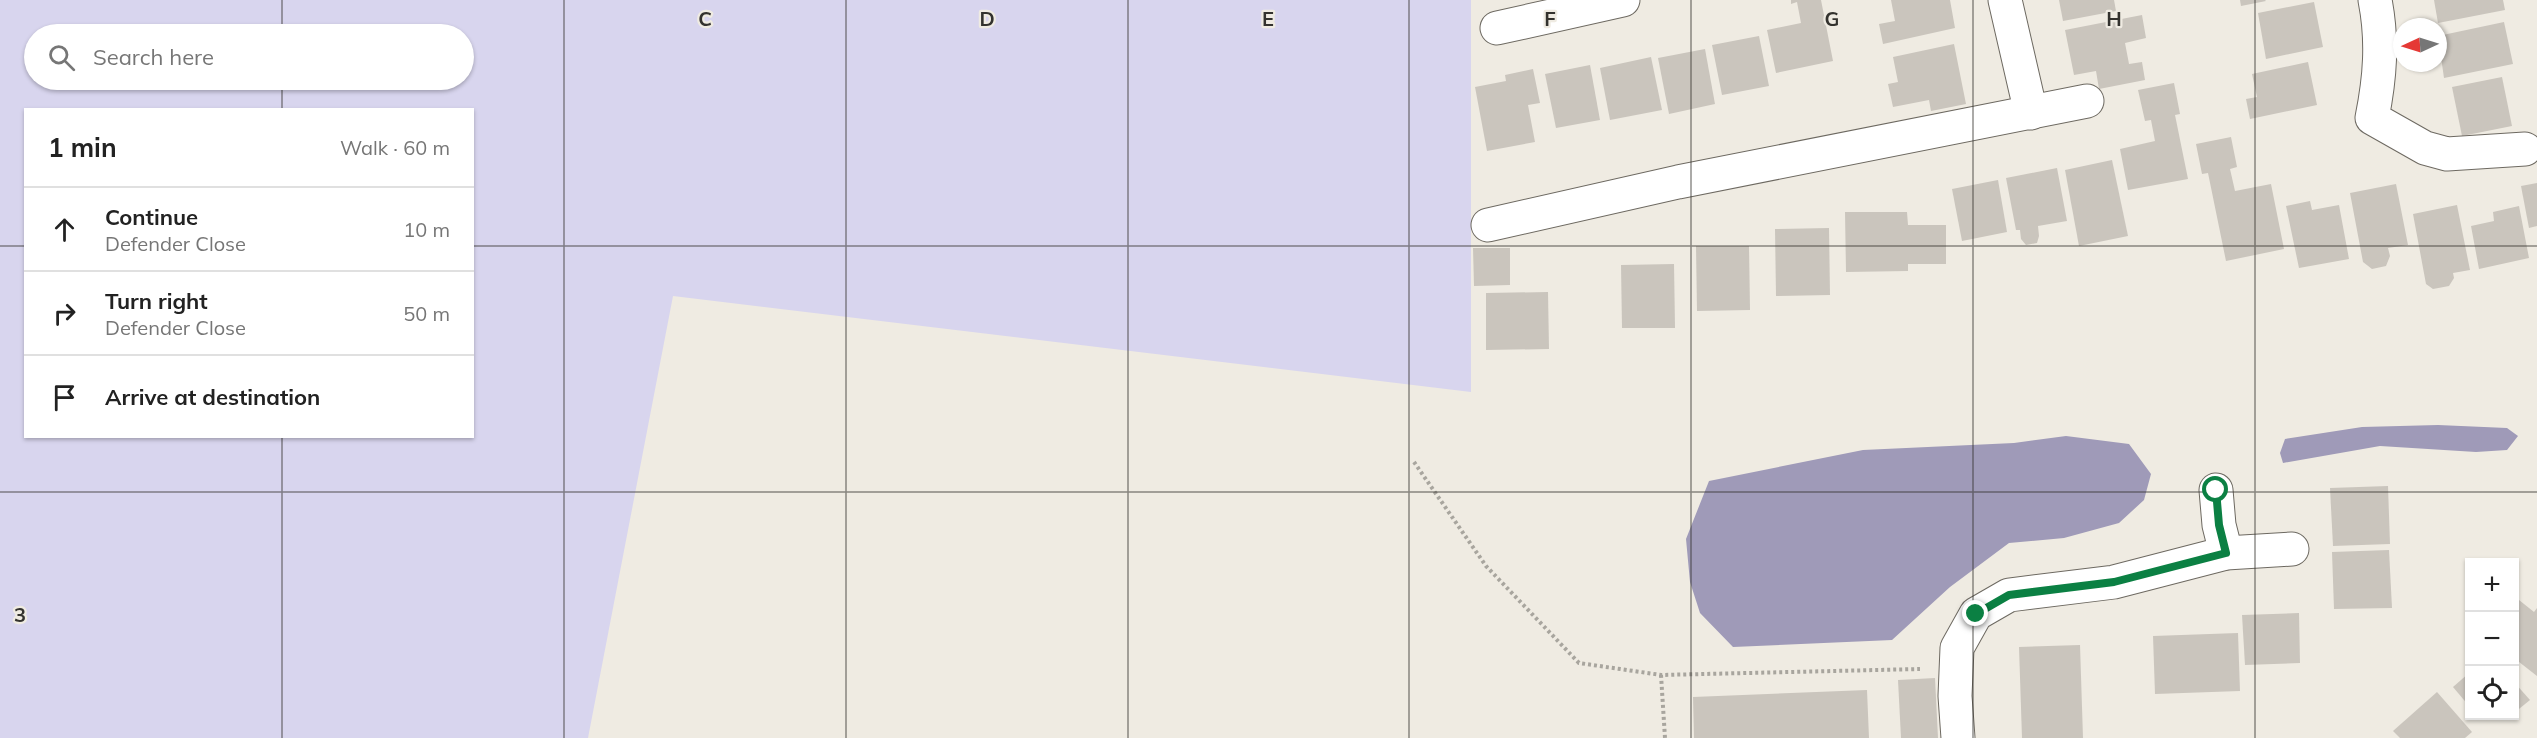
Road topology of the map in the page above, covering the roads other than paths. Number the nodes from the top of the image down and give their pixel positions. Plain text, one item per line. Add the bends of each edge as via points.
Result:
1 (1623, 0) edge
2 (2005, 0) edge
3 (2375, 0) edge
4 (1497, 28) dead end
5 (2087, 101) dead end
6 (2031, 113) junction
7 (2525, 149) dead end
8 (1488, 225) dead end
9 (2216, 490) dead end
10 (2292, 549) dead end
11 (2226, 553) junction
12 (1958, 738) edge

1 - 4 street
2 - 6 street
3 - 7 street via 2381,59 2372,118 2425,148 2447,154
5 - 6 street
6 - 8 street via 1678,182
9 - 11 street
10 - 11 street
11 - 12 street via 2114,582 2009,595 1976,614 1957,648

